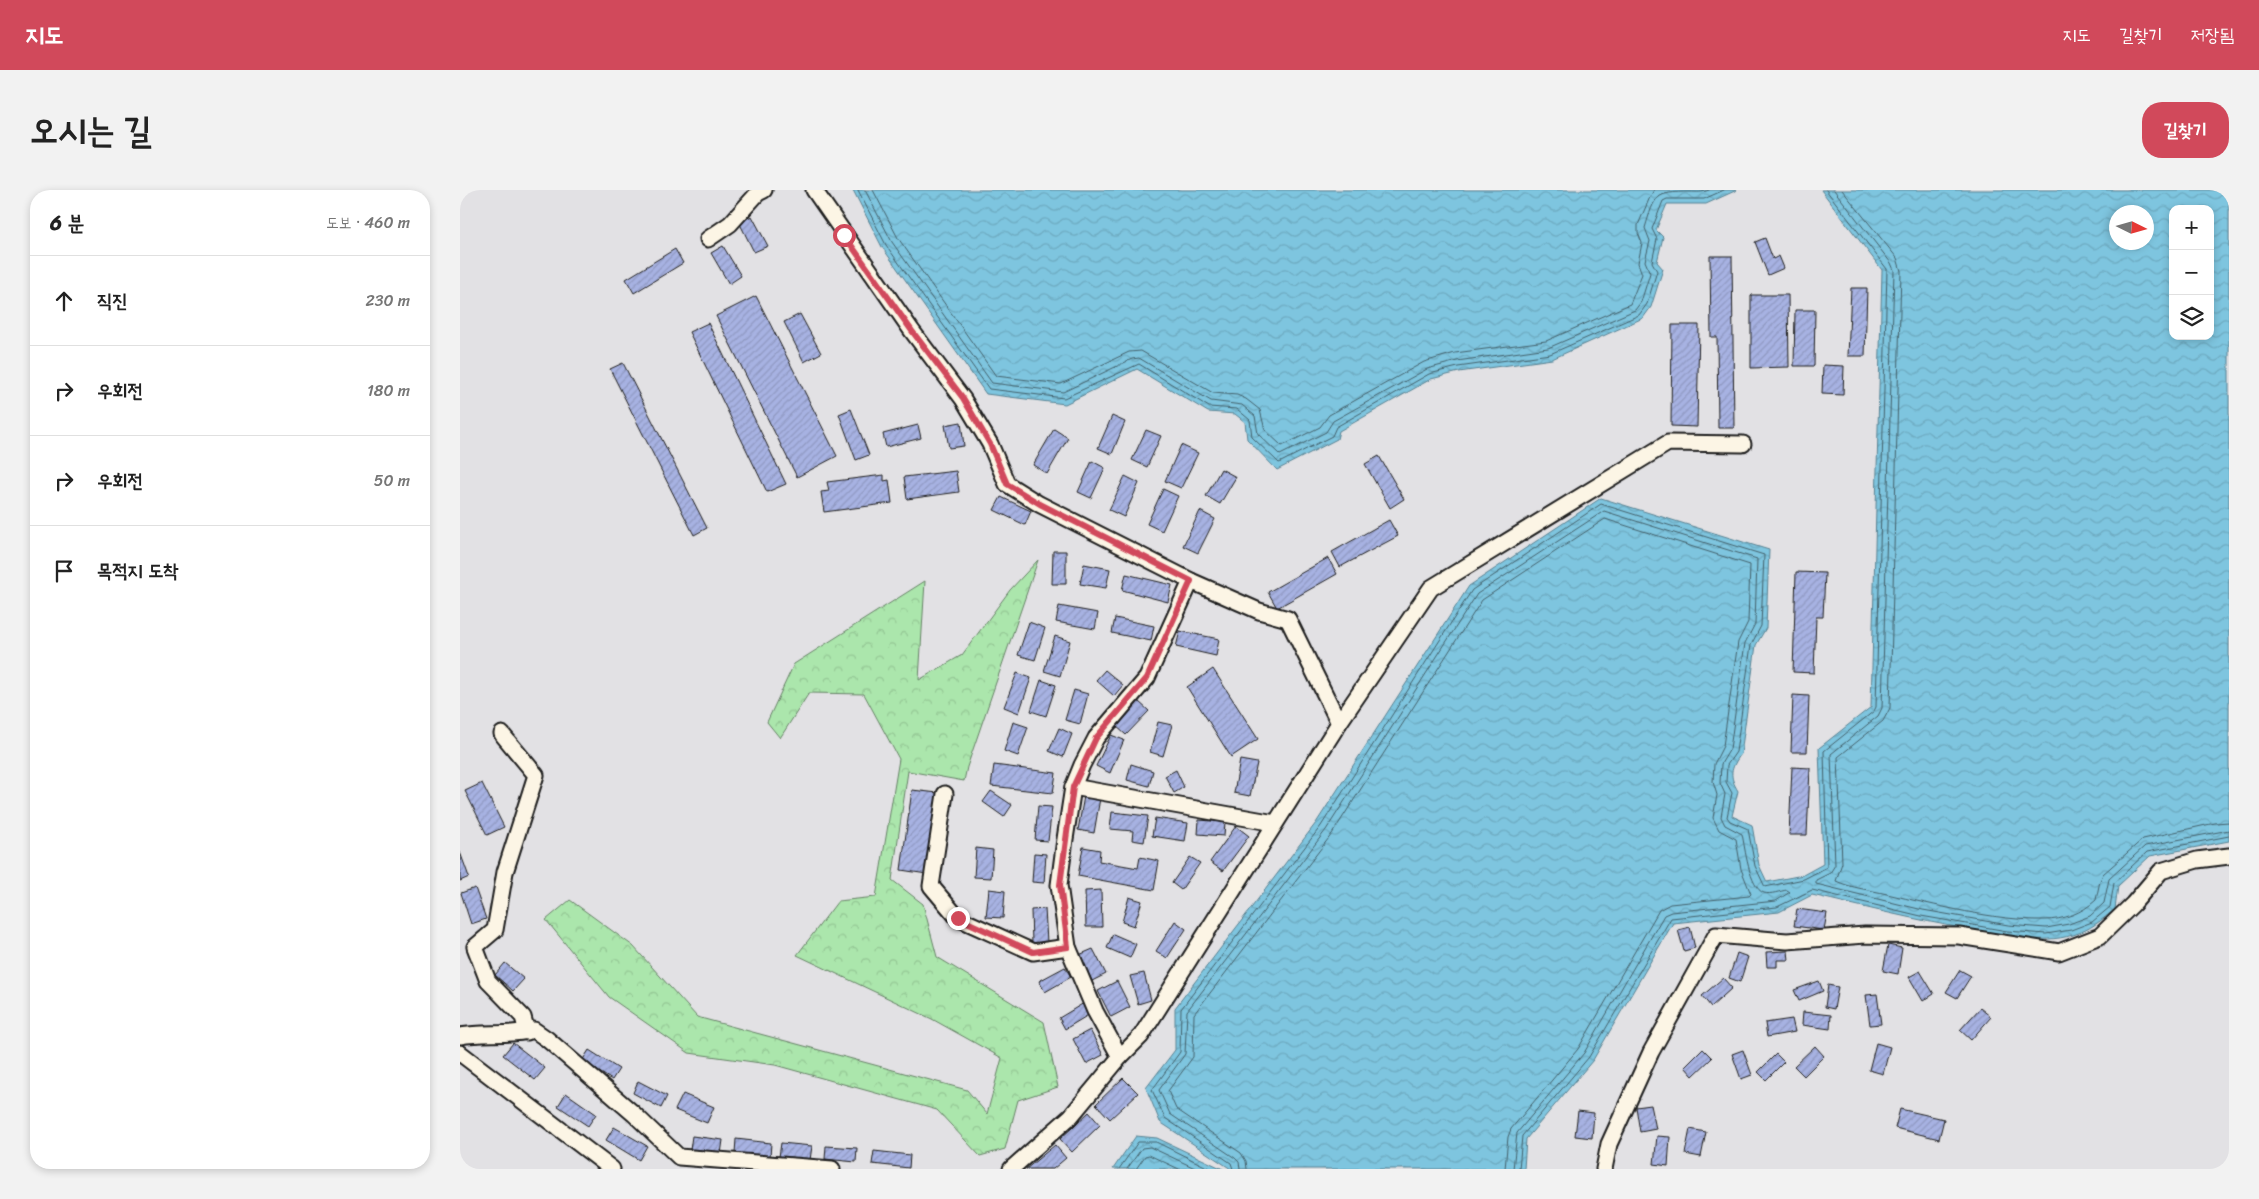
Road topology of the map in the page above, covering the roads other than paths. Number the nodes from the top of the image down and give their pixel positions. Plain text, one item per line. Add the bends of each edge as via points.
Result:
1 (764, 190) edge
2 (814, 190) edge
3 (708, 239) dead end
4 (1743, 444) dead end
5 (1191, 581) junction
6 (1339, 723) junction
7 (502, 734) dead end
8 (1073, 787) junction
9 (945, 794) dead end
10 (1276, 823) junction
11 (2229, 856) edge
12 (1068, 947) junction
13 (527, 1032) junction
14 (460, 1036) edge
15 (460, 1053) edge
16 (1120, 1057) junction
17 (612, 1169) edge
18 (832, 1169) edge
19 (1011, 1169) edge
20 (1604, 1169) edge

1 - 3 street via 730,224
2 - 5 street via 963,398 990,444 1007,484
4 - 6 street via 1668,443 1430,588
5 - 6 street via 1259,611 1288,619
5 - 8 street via 1147,678 1096,738
6 - 10 street
7 - 13 street via 536,775 505,872 495,930 474,947 488,981 523,1017
8 - 10 street
8 - 12 street via 1060,885
9 - 12 street via 931,886 958,918 1033,952
10 - 16 street via 1141,1036
11 - 20 street via 2197,860 2161,871 2100,936 2059,952 1959,936 1865,935 1787,941 1716,934 1651,1052 1608,1144
12 - 16 street via 1095,1011
13 - 14 street
13 - 18 street via 534,1030 547,1039 680,1157
15 - 17 street
16 - 19 street via 1070,1116

